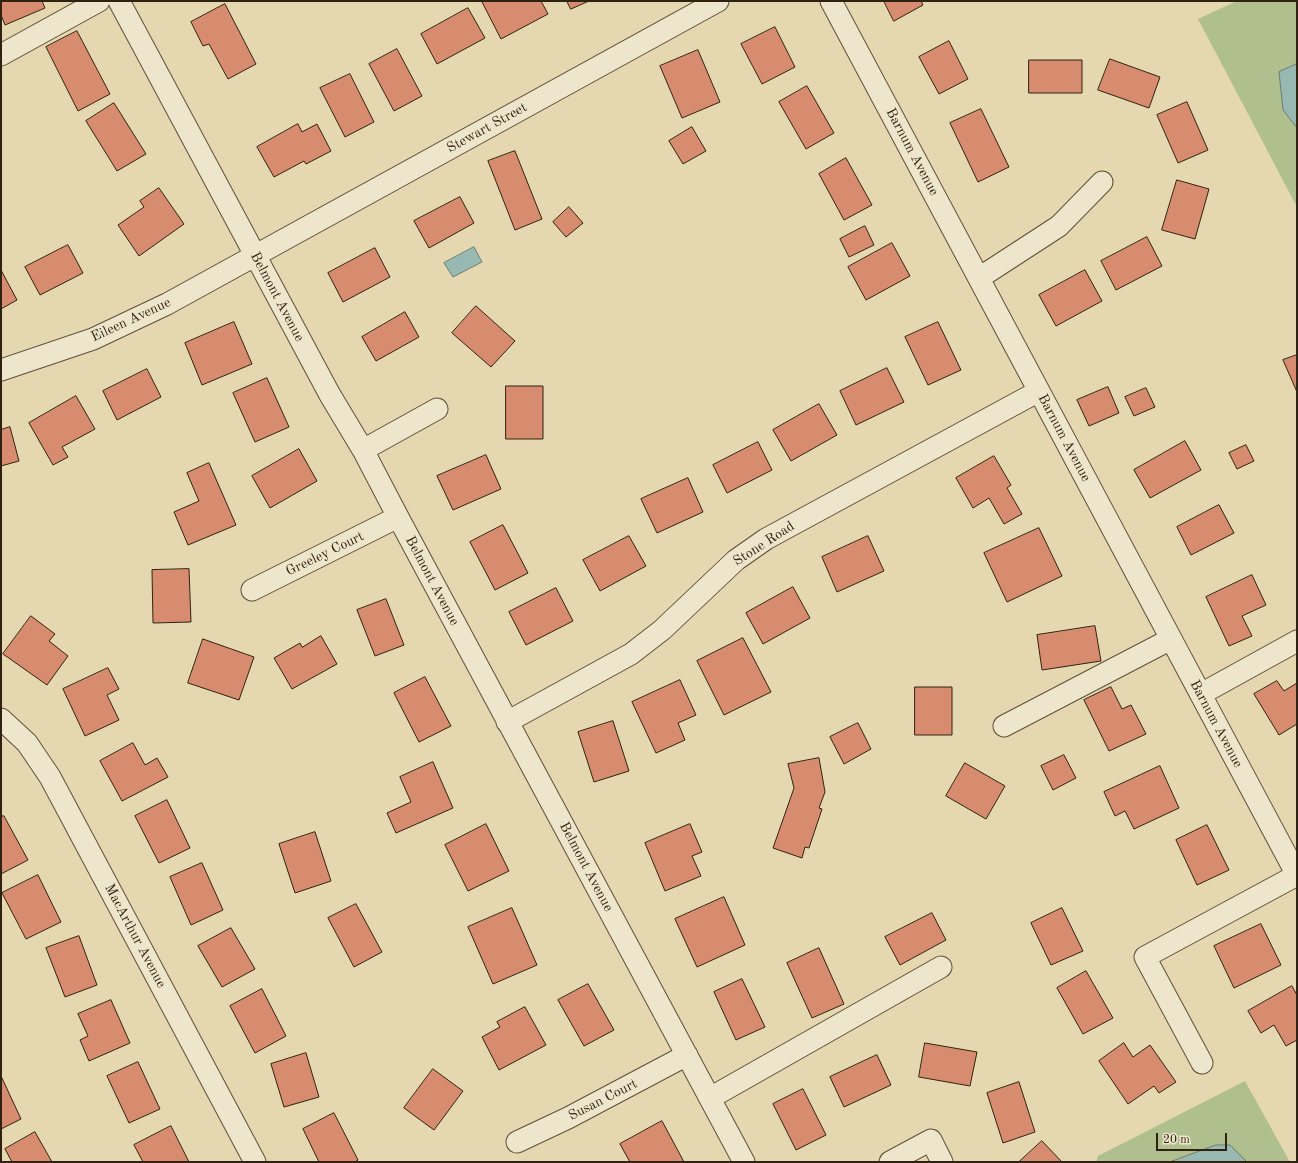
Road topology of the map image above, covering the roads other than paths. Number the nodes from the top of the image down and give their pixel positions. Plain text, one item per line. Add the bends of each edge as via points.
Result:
1 (98, 1) edge
2 (119, 1) edge
3 (718, 1) edge
4 (831, 1) edge
5 (1, 55) edge
6 (1102, 182) dead end
7 (255, 255) junction
8 (979, 278) junction
9 (1, 370) edge
10 (1039, 391) junction
11 (438, 409) dead end
12 (363, 450) junction
13 (398, 518) junction
14 (252, 590) dead end
15 (1171, 639) junction
16 (1297, 642) edge
17 (1200, 694) junction
18 (1, 719) edge
19 (508, 722) junction
20 (1004, 726) dead end
21 (1297, 875) edge
22 (941, 967) dead end
23 (687, 1055) junction
24 (1202, 1063) dead end
25 (710, 1098) junction
26 (517, 1142) dead end
27 (255, 1162) edge
28 (744, 1162) edge
29 (890, 1162) edge
30 (942, 1162) edge

1 - 5 street
2 - 7 street, Belmont Avenue
3 - 7 street, Stewart Street
4 - 8 street, Barnum Avenue
6 - 8 street via 1059,226
7 - 9 street, Eileen Avenue via 167,304 93,339
7 - 12 street, Belmont Avenue via 330,395
8 - 10 street, Barnum Avenue
10 - 15 street, Barnum Avenue
10 - 19 street, Stone Road via 766,539 736,560 662,630 631,654
11 - 12 street
12 - 13 street, Belmont Avenue
13 - 14 street, Greeley Court
13 - 19 street, Belmont Avenue
15 - 17 street, Barnum Avenue
15 - 20 street
16 - 17 street
17 - 21 street, Barnum Avenue
18 - 27 street, MacArthur Avenue via 27,743 50,777
19 - 23 street, Belmont Avenue
21 - 24 street via 1145,958
22 - 25 street
23 - 25 street, Belmont Avenue
23 - 26 street, Susan Court
25 - 28 street, Belmont Avenue
29 - 30 street via 931,1140

